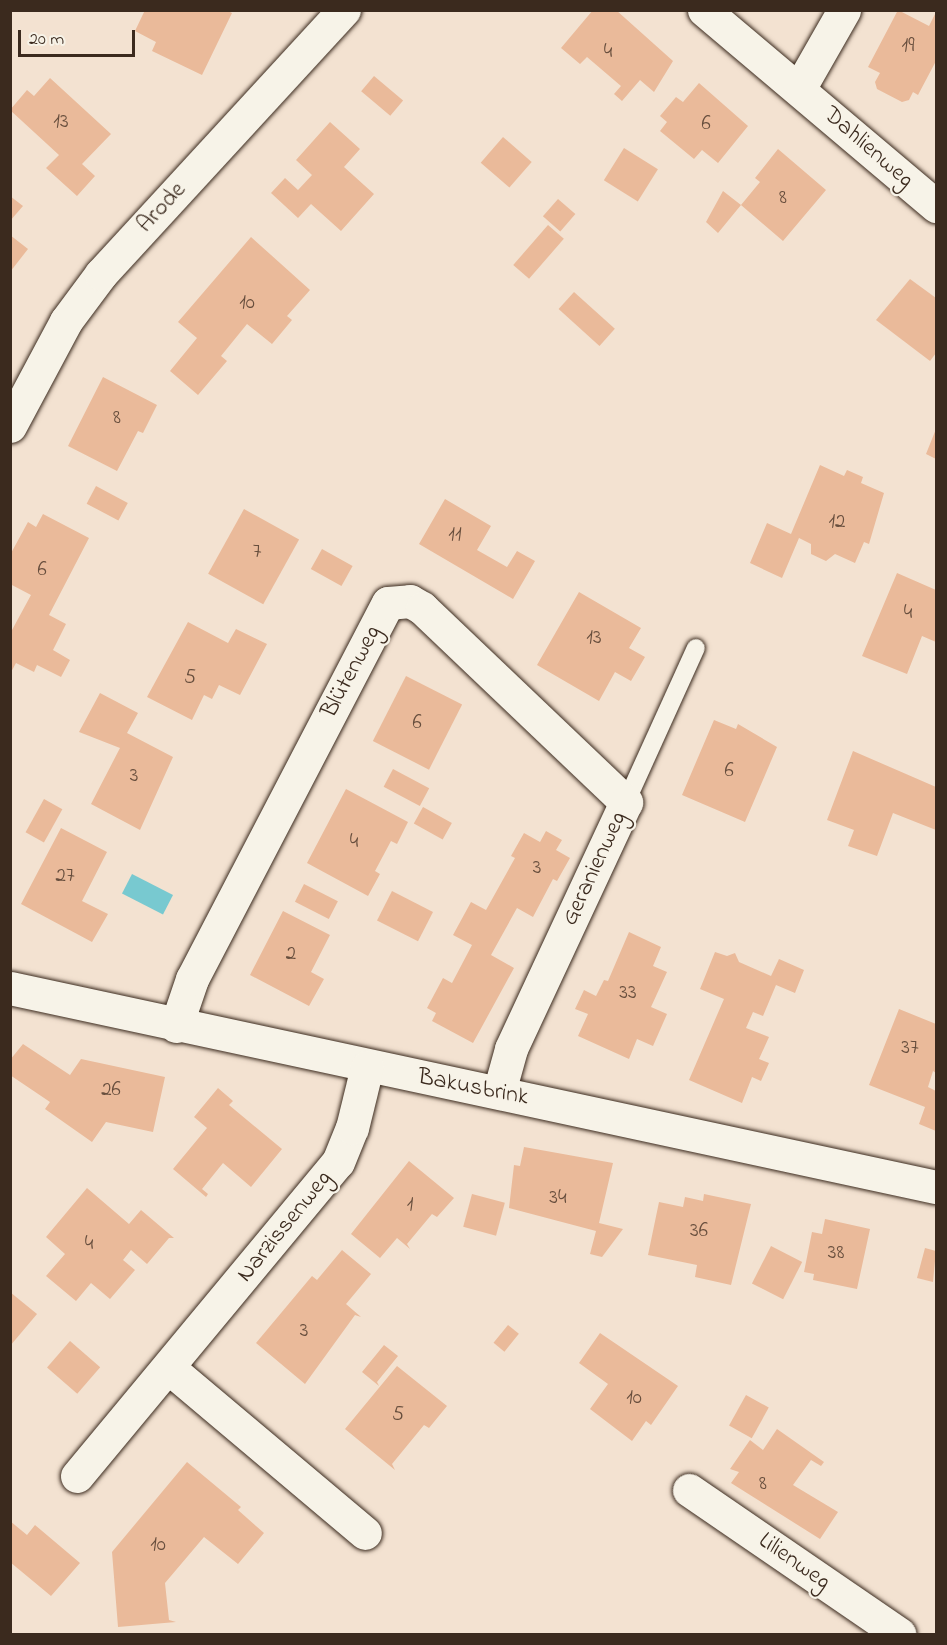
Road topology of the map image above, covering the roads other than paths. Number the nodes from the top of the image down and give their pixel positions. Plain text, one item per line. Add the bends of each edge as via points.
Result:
1 (704, 10) edge
2 (844, 10) edge
3 (341, 11) edge
4 (799, 89) junction
5 (936, 206) edge
6 (10, 426) edge
7 (696, 648) dead end
8 (626, 802) junction
9 (10, 988) edge
10 (176, 1026) junction
11 (367, 1067) junction
12 (499, 1092) junction
13 (936, 1187) edge
14 (170, 1368) junction
15 (76, 1476) dead end
16 (689, 1490) dead end
17 (365, 1533) dead end
18 (899, 1635) edge

1 - 4 street, Dahlienweg
2 - 4 street, Dahlienweg
3 - 6 street, Arode via 101,274 66,321
4 - 5 street, Dahlienweg
7 - 8 lane, Geranienweg
8 - 10 street, Blütenweg via 422,608 410,601 388,603 192,979
8 - 12 street, Geranienweg via 511,1049
9 - 10 street, Bakusbrink
10 - 11 street, Bakusbrink
11 - 12 street, Bakusbrink
11 - 14 street, Narzissenweg via 339,1162
12 - 13 street, Bakusbrink
14 - 15 street, Narzissenweg
14 - 17 street
16 - 18 street, Lilienweg

